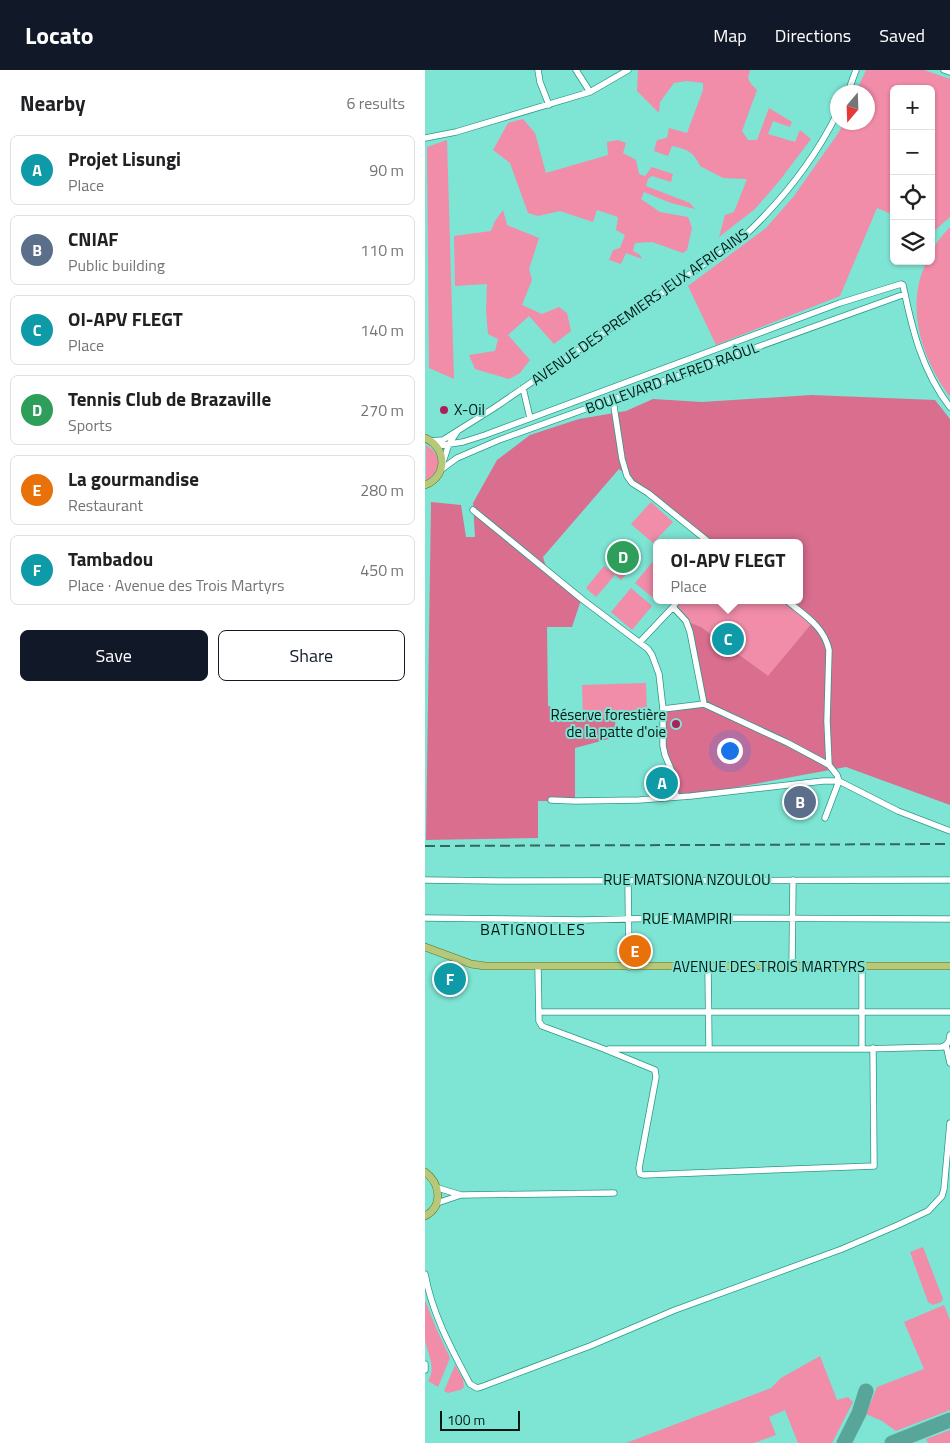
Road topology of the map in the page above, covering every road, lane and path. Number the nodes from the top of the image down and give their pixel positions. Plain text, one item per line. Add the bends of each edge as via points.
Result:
1 (538, 70) edge
2 (576, 70) edge
3 (628, 70) edge
4 (856, 70) edge
5 (944, 70) edge
6 (950, 72) edge
7 (851, 85) edge
8 (590, 92) junction
9 (549, 105) junction
10 (830, 127) edge
11 (425, 138) edge
12 (905, 294) junction
13 (523, 388) junction
14 (613, 400) junction
15 (950, 408) edge
16 (530, 418) junction
17 (458, 431) junction
18 (431, 442) edge
19 (449, 444) junction
20 (442, 465) junction
21 (425, 485) edge
22 (473, 510) dead end
23 (705, 539) edge
24 (791, 604) edge
25 (673, 606) joint
26 (640, 642) junction
27 (705, 704) junction
28 (663, 709) junction
29 (829, 765) junction
30 (839, 781) junction
31 (676, 796) junction
32 (551, 800) dead end
33 (825, 818) dead end
34 (950, 831) edge
35 (425, 880) edge
36 (629, 880) junction
37 (793, 880) junction
38 (950, 880) edge
39 (425, 918) edge
40 (950, 918) edge
41 (629, 919) junction
42 (793, 919) junction
43 (425, 943) edge
44 (425, 947) edge
45 (433, 949) junction
46 (425, 950) edge
47 (441, 952) junction
48 (862, 966) junction
49 (950, 966) edge
50 (538, 967) junction
51 (629, 967) junction
52 (708, 967) junction
53 (792, 967) junction
54 (709, 1011) junction
55 (862, 1011) junction
56 (539, 1012) junction
57 (950, 1012) edge
58 (950, 1034) edge
59 (946, 1045) junction
60 (709, 1048) junction
61 (873, 1048) junction
62 (604, 1049) junction
63 (862, 1049) junction
64 (950, 1063) edge
65 (950, 1122) edge
66 (425, 1172) edge
67 (438, 1188) junction
68 (614, 1193) dead end
69 (461, 1195) junction
70 (437, 1203) junction
71 (425, 1216) edge
72 (425, 1274) edge
73 (425, 1364) edge
74 (425, 1370) edge

1 - 9 street
2 - 8 street
3 - 8 street
4 - 7 street
5 - 6 street
8 - 9 street
9 - 11 street
10 - 13 street, AVENUE DES PREMIERS JEUX AFRICAINS via 818,149 768,214 741,239
12 - 14 street, BOULEVARD ALFRED RAÔUL
12 - 15 street via 922,358
12 - 16 street, BOULEVARD ALFRED RAÔUL via 900,284 840,303
13 - 16 street
13 - 17 street, AVENUE DES PREMIERS JEUX AFRICAINS
14 - 20 street, BOULEVARD ALFRED RAÔUL
14 - 23 street via 627,476
16 - 19 street, BOULEVARD ALFRED RAÔUL
17 - 18 street, AVENUE DES PREMIERS JEUX AFRICAINS via 443,440
17 - 19 street, AVENUE DES PREMIERS JEUX AFRICAINS
18 - 19 street, BOULEVARD ALFRED RAÔUL
18 - 20 main road via 442,456
19 - 20 street, AVENUE DES PREMIERS JEUX AFRICAINS
20 - 21 main road via 435,480
22 - 26 street
24 - 29 street via 814,622 827,641
25 - 26 street
25 - 27 street via 686,621 690,632
26 - 28 street via 656,664
27 - 28 street
27 - 29 street
28 - 31 street via 663,746 673,774
29 - 30 street
30 - 31 street
30 - 33 street
30 - 34 street via 897,811
31 - 32 street
35 - 36 street, RUE MATSIONA NZOULOU
36 - 37 street, RUE MATSIONA NZOULOU
36 - 41 street
37 - 38 street, RUE MATSIONA NZOULOU
37 - 42 street
39 - 41 street, RUE MAMPIRI
40 - 42 street, RUE MAMPIRI
41 - 42 street, RUE MAMPIRI
41 - 51 street
42 - 53 street
43 - 45 main road
44 - 45 main road, AVENUE DES TROIS MARTYRS
45 - 47 main road, AVENUE DES TROIS MARTYRS
46 - 47 main road, AVENUE DES TROIS MARTYRS
47 - 50 main road, AVENUE DES TROIS MARTYRS via 477,965
48 - 49 main road, AVENUE DES TROIS MARTYRS
48 - 53 main road, AVENUE DES TROIS MARTYRS
48 - 55 street
50 - 51 main road, AVENUE DES TROIS MARTYRS
50 - 56 street
51 - 52 main road, AVENUE DES TROIS MARTYRS
52 - 53 main road, AVENUE DES TROIS MARTYRS
52 - 54 street
54 - 55 street
54 - 56 street
54 - 60 street
55 - 57 street
55 - 63 street
56 - 62 street via 542,1026
58 - 59 street
59 - 61 street
59 - 64 street
60 - 62 street
60 - 63 street
61 - 62 street via 874,1166 647,1175 640,1174 639,1168 656,1074 652,1068
61 - 63 street
65 - 72 street via 944,1189 928,1211 842,1249 675,1310 481,1387 470,1384 447,1338
66 - 67 main road
67 - 69 street
67 - 70 main road
68 - 69 street
69 - 70 street
70 - 71 main road
73 - 74 street

